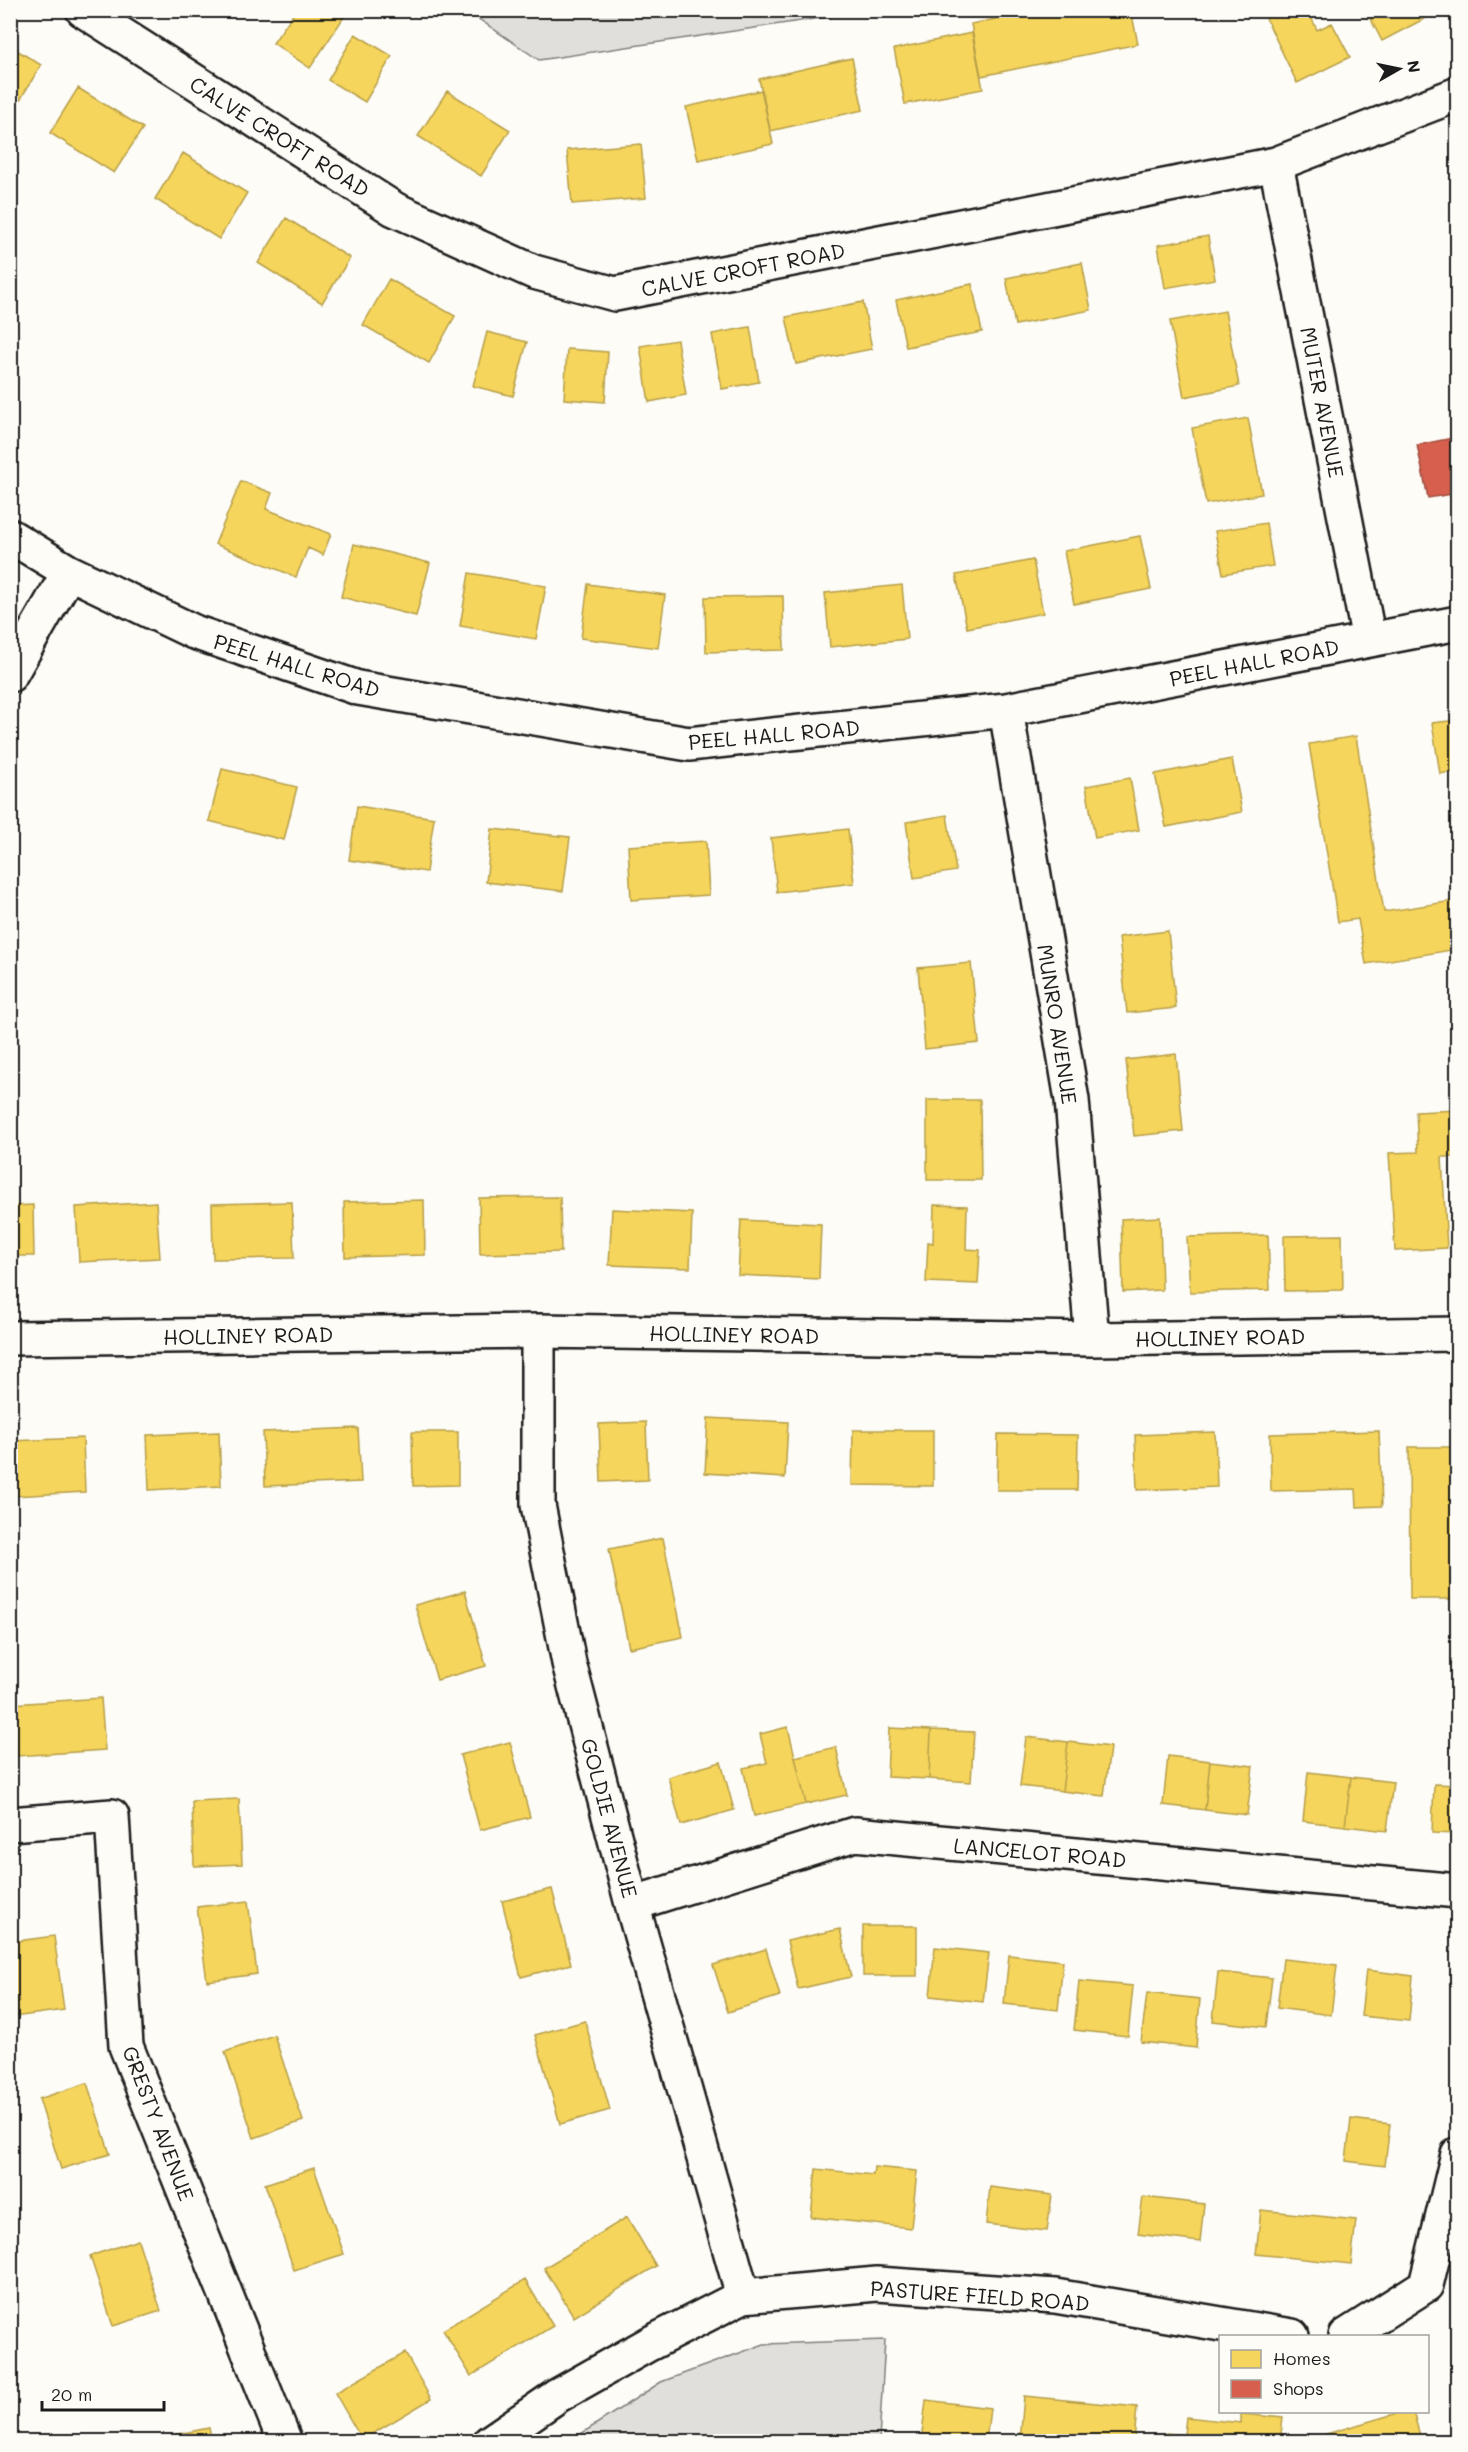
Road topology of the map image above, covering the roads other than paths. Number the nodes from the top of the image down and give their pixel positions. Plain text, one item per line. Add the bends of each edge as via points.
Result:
1 (83, 10) edge
2 (1458, 94) edge
3 (1276, 164) junction
4 (10, 536) edge
5 (69, 572) junction
6 (1458, 623) edge
7 (1369, 640) junction
8 (10, 675) edge
9 (1006, 710) junction
10 (538, 1331) junction
11 (1458, 1334) edge
12 (10, 1338) edge
13 (1092, 1339) junction
14 (10, 1824) edge
15 (1458, 1891) edge
16 (632, 1904) junction
17 (1458, 2154) edge
18 (743, 2296) junction
19 (1280, 2335) edge
20 (1349, 2335) edge
21 (285, 2442) edge
22 (490, 2442) edge

1 - 3 street, CALVE CROFT ROAD via 394,209 534,272 615,294
2 - 3 street, CALVE CROFT ROAD
3 - 7 street, MUTER AVENUE
4 - 5 street, PEEL HALL ROAD
5 - 8 street
5 - 9 street, PEEL HALL ROAD via 194,632 358,688 689,744
6 - 7 street, PEEL HALL ROAD
7 - 9 street, PEEL HALL ROAD
9 - 13 street, MUNRO AVENUE via 1072,1100
10 - 12 street, HOLLINEY ROAD
10 - 13 street, HOLLINEY ROAD
10 - 16 street, GOLDIE AVENUE via 538,1505 569,1663
11 - 13 street, HOLLINEY ROAD
14 - 21 street, GRESTY AVENUE via 112,1816 126,2046
15 - 16 street, LANCELOT ROAD via 855,1834
16 - 18 street, GOLDIE AVENUE
17 - 20 street via 1426,2285
18 - 19 street, PASTURE FIELD ROAD via 877,2284 1043,2295
18 - 22 street, PASTURE FIELD ROAD via 557,2396

